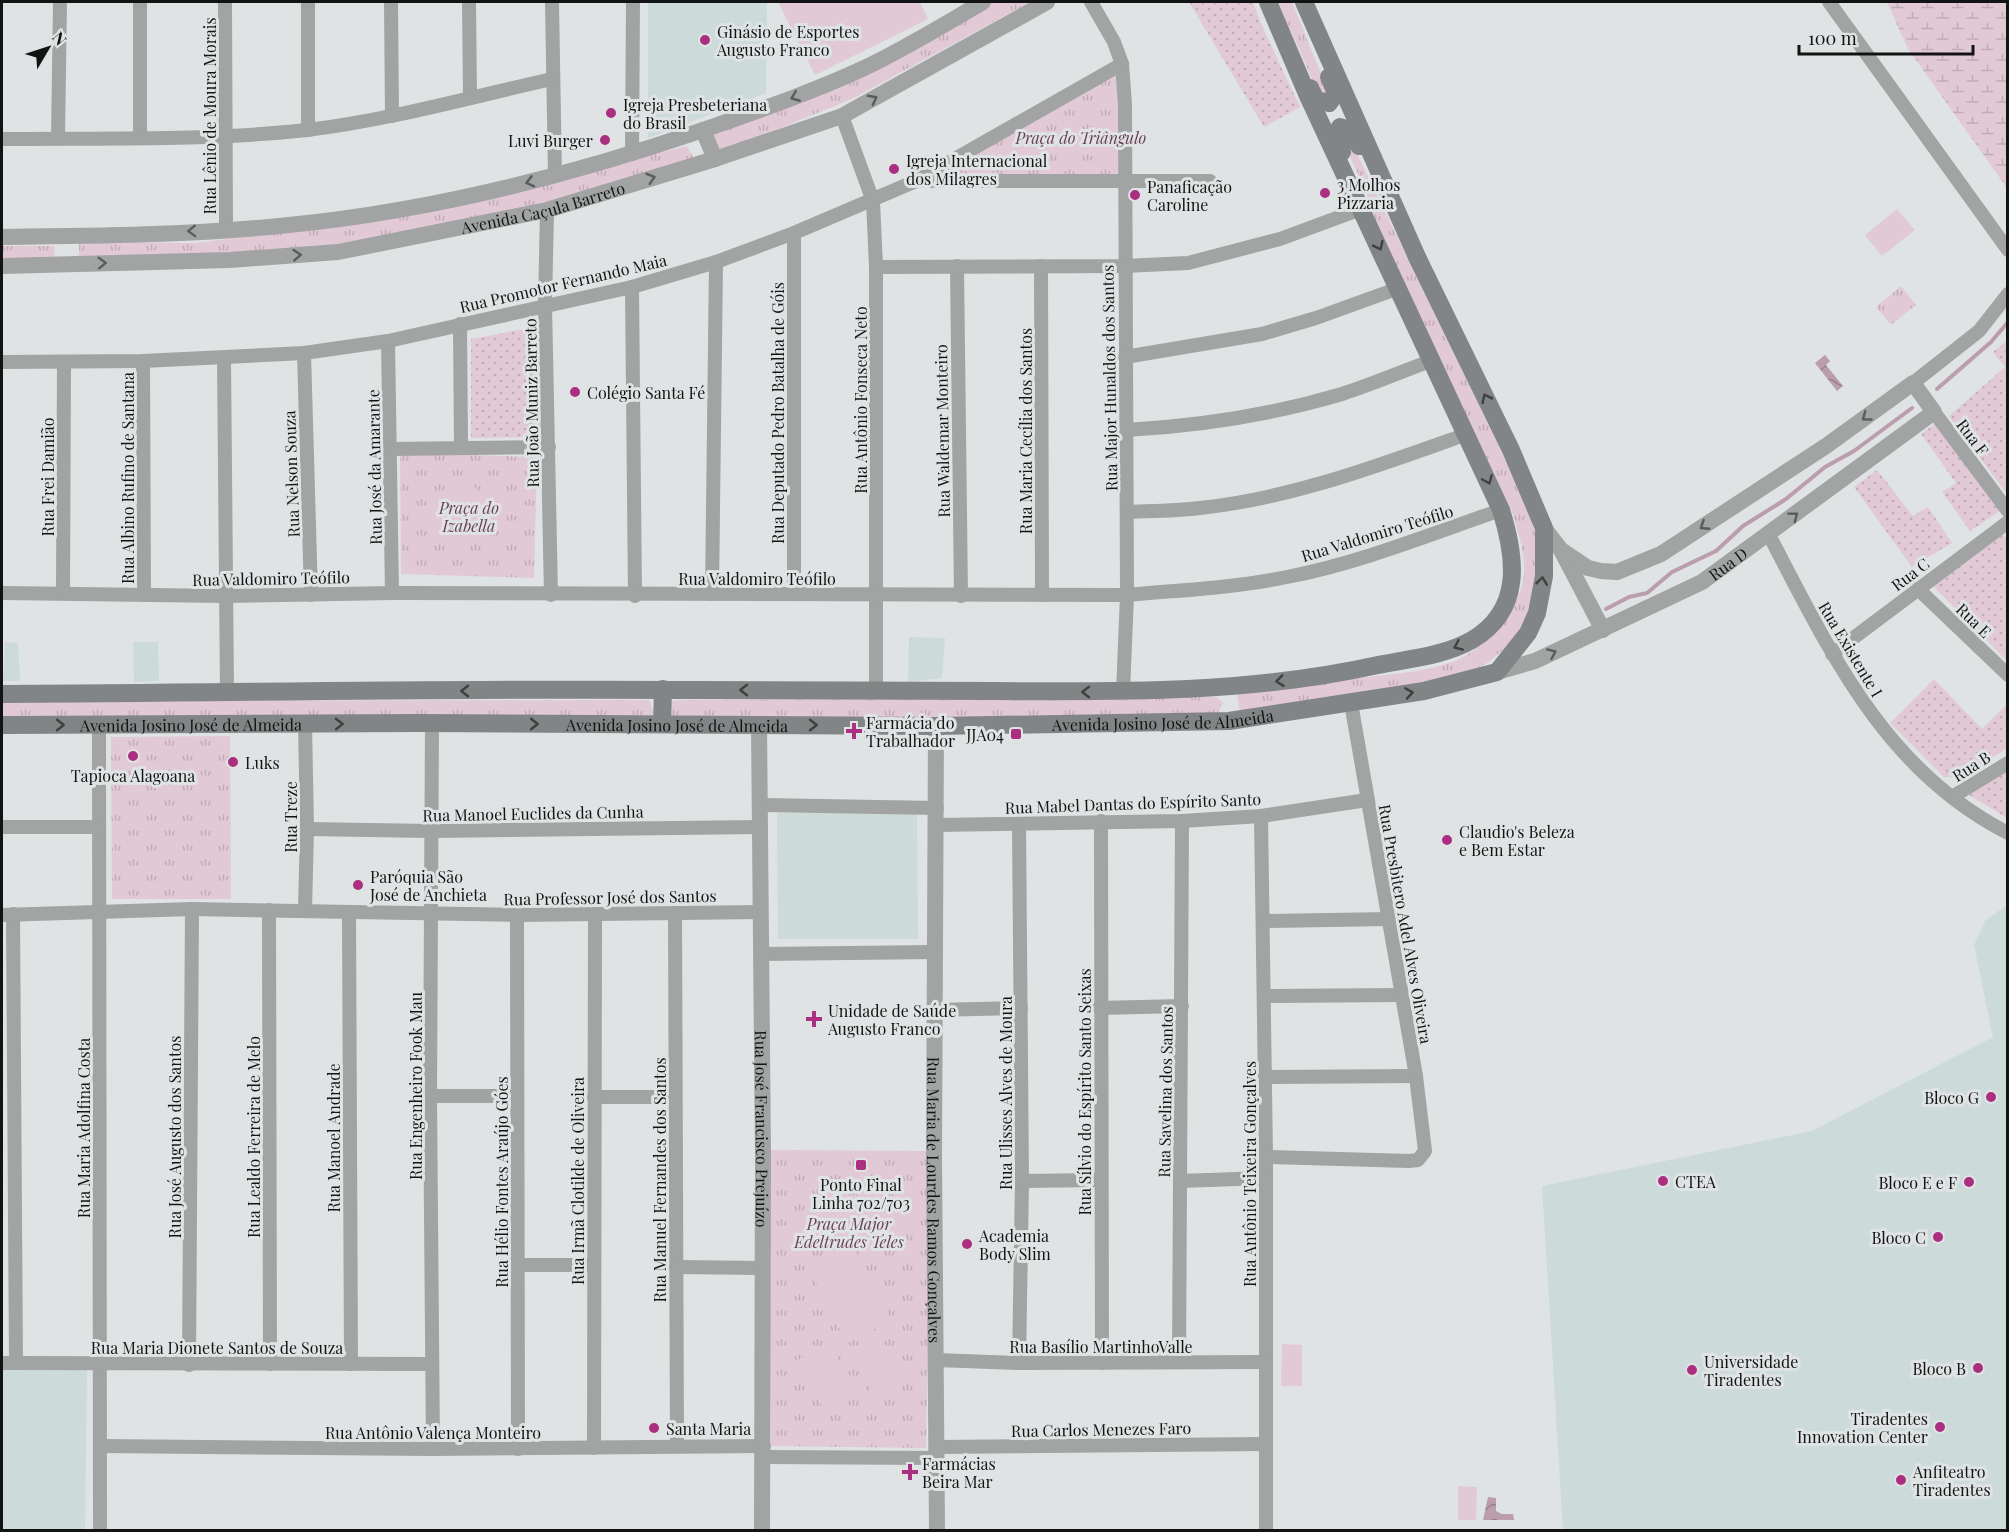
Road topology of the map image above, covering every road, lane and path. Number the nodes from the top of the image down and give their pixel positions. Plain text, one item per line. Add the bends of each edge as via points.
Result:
1 (60, 2) edge
2 (140, 2) edge
3 (225, 2) edge
4 (308, 2) edge
5 (391, 2) edge
6 (469, 2) edge
7 (552, 2) edge
8 (633, 2) edge
9 (982, 2) edge
10 (1047, 2) edge
11 (1091, 2) edge
12 (1268, 2) edge
13 (1828, 2) edge
14 (1306, 8) edge
15 (1282, 37) junction
16 (1122, 64) junction
17 (552, 79) junction
18 (470, 97) junction
19 (392, 116) junction
20 (842, 116) junction
21 (308, 130) junction
22 (703, 130) junction
23 (226, 136) junction
24 (140, 137) junction
25 (58, 138) junction
26 (2, 139) edge
27 (632, 154) junction
28 (715, 159) junction
29 (555, 176) junction
30 (916, 181) junction
31 (1210, 181) dead end
32 (1124, 182) junction
33 (1391, 197) junction
34 (873, 201) junction
35 (1361, 209) junction
36 (547, 210) junction
37 (226, 230) junction
38 (794, 233) junction
39 (65, 236) junction
40 (2, 237) edge
41 (2007, 250) edge
42 (716, 262) junction
43 (65, 264) junction
44 (2, 266) edge
45 (957, 266) junction
46 (1041, 266) junction
47 (1124, 266) junction
48 (876, 267) junction
49 (632, 287) junction
50 (1399, 288) junction
51 (2007, 294) edge
52 (545, 305) junction
53 (460, 324) junction
54 (388, 341) junction
55 (304, 353) junction
56 (1125, 357) junction
57 (224, 358) junction
58 (1433, 360) junction
59 (143, 361) junction
60 (2, 362) edge
61 (64, 362) junction
62 (1913, 383) junction
63 (1934, 412) junction
64 (1126, 430) junction
65 (1467, 434) junction
66 (461, 447) junction
67 (549, 447) junction
68 (391, 449) junction
69 (1501, 510) junction
70 (1127, 512) junction
71 (2007, 521) edge
72 (1544, 528) junction
73 (1768, 535) junction
74 (1561, 550) junction
75 (1918, 589) junction
76 (2, 593) edge
77 (63, 593) junction
78 (392, 593) junction
79 (144, 594) junction
80 (712, 594) junction
81 (794, 594) junction
82 (876, 594) junction
83 (311, 595) junction
84 (551, 595) junction
85 (1042, 595) junction
86 (1127, 595) junction
87 (635, 596) junction
88 (961, 596) junction
89 (226, 597) junction
90 (1603, 630) junction
91 (1832, 654) junction
92 (1497, 672) junction
93 (2007, 675) edge
94 (1225, 688) junction
95 (663, 689) junction
96 (876, 690) junction
97 (1123, 692) junction
98 (227, 693) junction
99 (2, 694) edge
100 (1351, 703) junction
101 (1229, 721) junction
102 (432, 723) junction
103 (305, 724) junction
104 (662, 724) junction
105 (2, 725) edge
106 (99, 725) junction
107 (759, 725) junction
108 (936, 726) junction
109 (2007, 763) edge
110 (1952, 797) junction
111 (1367, 800) junction
112 (760, 805) junction
113 (937, 808) junction
114 (1261, 816) junction
115 (1101, 821) junction
116 (1182, 821) junction
117 (1019, 824) junction
118 (936, 825) junction
119 (2, 827) edge
120 (99, 827) junction
121 (760, 827) junction
122 (307, 829) junction
123 (431, 831) junction
124 (2007, 833) edge
125 (192, 909) junction
126 (100, 910) junction
127 (269, 910) junction
128 (305, 910) junction
129 (349, 912) junction
130 (760, 912) junction
131 (7, 914) edge
132 (433, 914) junction
133 (595, 914) junction
134 (675, 914) junction
135 (517, 915) junction
136 (1389, 919) junction
137 (1264, 921) junction
138 (936, 952) junction
139 (761, 954) junction
140 (1401, 995) junction
141 (1264, 996) junction
142 (1182, 1006) junction
143 (1021, 1008) junction
144 (1099, 1008) junction
145 (935, 1010) junction
146 (1416, 1076) junction
147 (1265, 1077) junction
148 (430, 1096) junction
149 (518, 1096) junction
150 (594, 1097) junction
151 (675, 1098) junction
152 (1266, 1157) junction
153 (1266, 1178) junction
154 (1100, 1180) junction
155 (1022, 1181) junction
156 (1180, 1181) junction
157 (518, 1265) junction
158 (592, 1265) junction
159 (676, 1267) junction
160 (762, 1268) junction
161 (936, 1360) junction
162 (100, 1362) junction
163 (1179, 1362) junction
164 (1266, 1362) junction
165 (9, 1363) edge
166 (1019, 1363) junction
167 (1102, 1363) junction
168 (270, 1364) junction
169 (351, 1364) junction
170 (432, 1364) junction
171 (189, 1365) junction
172 (1266, 1444) junction
173 (101, 1446) junction
174 (677, 1446) junction
175 (594, 1448) junction
176 (433, 1449) junction
177 (518, 1449) junction
178 (764, 1452) junction
179 (937, 1453) junction
180 (100, 1530) edge
181 (762, 1530) edge
182 (937, 1530) edge
183 (1266, 1530) edge

1 - 25 street
2 - 24 street
3 - 23 street, Rua Lênio de Moura Morais
4 - 21 street
5 - 19 street
6 - 18 street
7 - 17 street
8 - 27 street
9 -> 22 street, Avenida Caçula Barreto via 863,69
20 -> 10 street, Avenida Caçula Barreto
11 - 16 street
12 - 15 main road
13 - 41 street
14 - 15 main road via 1310,32 1336,93 1329,103 1316,100 1294,52
14 - 33 main road
15 - 35 main road
16 - 30 street, Rua Promotor Fernando Maia
16 - 32 street, Rua Major Hunaldos dos Santos
17 - 18 street
17 - 29 street
18 - 19 street
19 - 21 street
20 - 28 street, Avenida Caçula Barreto
20 - 34 street, Rua Antônio Fonseca Neto
21 - 23 street
22 - 27 street, Avenida Caçula Barreto
22 - 28 street
23 - 24 street
23 - 37 street, Rua Lênio de Moura Morais
24 - 25 street
25 - 26 street
27 - 29 street, Avenida Caçula Barreto
36 -> 28 street, Avenida Caçula Barreto
29 -> 37 street, Avenida Caçula Barreto via 382,213
30 - 32 street
30 - 34 street, Rua Promotor Fernando Maia
31 - 32 street
32 - 47 street, Rua Major Hunaldos dos Santos
33 - 35 main road via 1378,188 1352,131 1340,127 1335,137 1358,190
72 -> 33 main road
34 - 38 street, Rua Promotor Fernando Maia
34 - 48 street, Rua Antônio Fonseca Neto
35 - 47 street via 1241,251 1188,263
35 -> 50 main road, Avenida Josino José de Almeida
43 -> 36 street, Avenida Caçula Barreto via 230,260 338,252
36 - 52 street, Rua João Muniz Barreto
37 -> 39 street, Avenida Caçula Barreto
38 - 42 street, Rua Promotor Fernando Maia
38 - 81 street, Rua Deputado Pedro Batalha de Góis
39 - 40 street, Avenida Caçula Barreto
39 - 43 street
42 - 49 street, Rua Promotor Fernando Maia
42 - 80 street
43 - 44 street, Avenida Caçula Barreto
45 - 46 street
45 - 48 street
45 - 88 street, Rua Waldemar Monteiro
46 - 47 street
46 - 85 street, Rua Maria Cecília dos Santos
47 - 56 street, Rua Major Hunaldos dos Santos
48 - 82 street, Rua Antônio Fonseca Neto
49 - 52 street, Rua Promotor Fernando Maia
49 - 87 street
50 - 56 street via 1262,334
50 - 58 main road, Avenida Josino José de Almeida
51 - 62 street via 1979,331
52 - 53 street, Rua Promotor Fernando Maia
52 - 67 street, Rua João Muniz Barreto
53 - 54 street, Rua Promotor Fernando Maia
53 - 66 street
54 - 55 street, Rua Promotor Fernando Maia
54 - 68 street, Rua José da Amarante
55 - 57 street, Rua Promotor Fernando Maia
55 - 83 street, Rua Nelson Souza
56 - 64 street, Rua Major Hunaldos dos Santos
57 - 59 street, Rua Promotor Fernando Maia
57 - 89 street
58 - 64 street via 1344,393 1270,413 1187,427
58 - 65 main road, Avenida Josino José de Almeida
59 - 61 street, Rua Promotor Fernando Maia
59 - 79 street, Rua Albino Rufino de Santana
60 - 61 street, Rua Promotor Fernando Maia
61 - 77 street, Rua Frei Damião
62 - 63 street
62 -> 74 street via 1826,446 1661,554 1617,572 1588,568
63 - 71 street, Rua F
73 -> 63 street, Rua D
64 - 70 street, Rua Major Hunaldos dos Santos
65 -> 69 main road, Avenida Josino José de Almeida
65 - 70 street via 1346,477 1282,494 1200,508
66 - 67 street
66 - 68 street
67 - 84 street, Rua João Muniz Barreto
68 - 78 street, Rua José da Amarante
69 - 86 street, Rua Valdomiro Teófilo via 1365,557 1288,577
69 -> 94 main road, Avenida Josino José de Almeida via 1511,540 1514,572 1508,597 1495,620 1474,639 1449,650 1338,674
70 - 86 street, Rua Major Hunaldos dos Santos
71 - 75 street, Rua C
72 - 74 street
92 -> 72 main road via 1528,633 1537,613 1544,576
73 - 90 street, Rua D via 1702,582
73 - 91 street, Rua Existente I
74 - 90 street
75 - 91 street, Rua C
75 - 93 street, Rua E
76 - 77 street, Rua Valdomiro Teófilo
77 - 79 street, Rua Valdomiro Teófilo
78 - 83 street, Rua Valdomiro Teófilo
78 - 84 street, Rua Valdomiro Teófilo
79 - 89 street, Rua Valdomiro Teófilo
80 - 81 street, Rua Valdomiro Teófilo
80 - 87 street, Rua Valdomiro Teófilo
81 - 82 street, Rua Valdomiro Teófilo
82 - 88 street, Rua Valdomiro Teófilo
82 - 96 street, Rua Antônio Fonseca Neto
83 - 89 street, Rua Valdomiro Teófilo
84 - 87 street, Rua Valdomiro Teófilo
85 - 86 street, Rua Valdomiro Teófilo
85 - 88 street, Rua Valdomiro Teófilo
86 - 97 street, Rua Major Hunaldos dos Santos
89 - 98 street
92 -> 90 street, Rua D via 1535,661
91 - 110 street, Rua Existente I via 1857,696 1890,739
100 -> 92 main road, Avenida Josino José de Almeida via 1424,691
94 - 97 main road, Avenida Josino José de Almeida
94 - 101 main road
96 -> 95 main road, Avenida Josino José de Almeida
95 -> 98 main road, Avenida Josino José de Almeida
95 - 104 main road
97 -> 96 main road, Avenida Josino José de Almeida
98 - 99 main road, Avenida Josino José de Almeida
100 - 101 main road, Avenida Josino José de Almeida
100 - 111 street, Rua Presbitero Adel Alves Oliveira
101 - 108 main road, Avenida Josino José de Almeida
103 -> 102 main road, Avenida Josino José de Almeida
102 -> 104 main road, Avenida Josino José de Almeida
102 - 123 street, Rua Engenheiro Fook Mau
103 - 106 main road, Avenida Josino José de Almeida
103 - 122 street, Rua Treze
104 - 107 main road, Avenida Josino José de Almeida
105 -> 106 main road, Avenida Josino José de Almeida
106 - 120 street, Rua Maria Adolfina Costa
107 -> 108 main road, Avenida Josino José de Almeida
107 - 112 street, Rua José Francisco Prejuízo
108 - 113 street, Rua Maria de Lourdes Ramos Gonçalves
109 - 110 street, Rua B
110 - 124 street, Rua Existente I
111 - 114 street, Rua Mabel Dantas do Espírito Santo
111 - 136 street, Rua Presbitero Adel Alves Oliveira
112 - 113 street
112 - 121 street, Rua José Francisco Prejuízo
113 - 118 street, Rua Maria de Lourdes Ramos Gonçalves
114 - 116 street, Rua Mabel Dantas do Espírito Santo
114 - 137 street, Rua Antônio Teixeira Gonçalves
115 - 116 street, Rua Mabel Dantas do Espírito Santo
115 - 117 street, Rua Mabel Dantas do Espírito Santo
115 - 144 street, Rua Sílvio do Espírito Santo Seixas
116 - 142 street, Rua Savelina dos Santos
117 - 118 street, Rua Mabel Dantas do Espírito Santo
117 - 143 street, Rua Ulisses Alves de Moura
118 - 138 street, Rua Maria de Lourdes Ramos Gonçalves
119 - 120 street
120 - 126 street, Rua Maria Adolfina Costa
121 - 123 street, Rua Manoel Euclides da Cunha
121 - 130 street, Rua José Francisco Prejuízo
122 - 123 street, Rua Manoel Euclides da Cunha
122 - 128 street, Rua Treze
123 - 132 street, Rua Engenheiro Fook Mau
125 - 126 street, Rua Professor José dos Santos
125 - 127 street, Rua Professor José dos Santos
125 - 171 street, Rua José Augusto dos Santos
126 - 131 street, Rua Professor José dos Santos
126 - 162 street, Rua Maria Adolfina Costa
127 - 128 street, Rua Professor José dos Santos
127 - 168 street, Rua Lealdo Ferreira de Melo
128 - 129 street, Rua Professor José dos Santos
129 - 132 street, Rua Professor José dos Santos
129 - 169 street, Rua Manoel Andrade
130 - 134 street, Rua Professor José dos Santos
130 - 139 street, Rua José Francisco Prejuízo
131 - 165 street
132 - 135 street, Rua Professor José dos Santos
132 - 148 street, Rua Engenheiro Fook Mau
133 - 134 street, Rua Professor José dos Santos
133 - 135 street, Rua Professor José dos Santos
133 - 150 street, Rua Irmã Clotilde de Oliveira
134 - 151 street, Rua Manuel Fernandes dos Santos
135 - 149 street, Rua Hélio Fontes Araújo Góes
136 - 137 street
136 - 140 street, Rua Presbitero Adel Alves Oliveira
137 - 141 street, Rua Antônio Teixeira Gonçalves
138 - 139 street
138 - 145 street, Rua Maria de Lourdes Ramos Gonçalves
139 - 160 street, Rua José Francisco Prejuízo
140 - 141 street
140 - 146 street, Rua Presbitero Adel Alves Oliveira
141 - 147 street, Rua Antônio Teixeira Gonçalves
142 - 144 street
142 - 156 street, Rua Savelina dos Santos
143 - 145 street
143 - 155 street, Rua Ulisses Alves de Moura
144 - 154 street, Rua Sílvio do Espírito Santo Seixas
145 - 161 street, Rua Maria de Lourdes Ramos Gonçalves
146 - 147 street
146 - 152 street, Rua Presbitero Adel Alves Oliveira via 1425,1151 1418,1160
147 - 152 street, Rua Antônio Teixeira Gonçalves
148 - 149 street
148 - 170 street, Rua Engenheiro Fook Mau
149 - 157 street, Rua Hélio Fontes Araújo Góes
150 - 151 street
150 - 158 street, Rua Irmã Clotilde de Oliveira
151 - 159 street, Rua Manuel Fernandes dos Santos
152 - 153 street, Rua Antônio Teixeira Gonçalves
153 - 156 street
153 - 164 street, Rua Antônio Teixeira Gonçalves
154 - 155 street
154 - 167 street, Rua Sílvio do Espírito Santo Seixas
155 - 166 street, Rua Ulisses Alves de Moura
156 - 163 street, Rua Savelina dos Santos
157 - 158 street
157 - 177 street, Rua Hélio Fontes Araújo Góes
158 - 175 street, Rua Irmã Clotilde de Oliveira
159 - 160 street
159 - 174 street, Rua Manuel Fernandes dos Santos
160 - 178 street, Rua José Francisco Prejuízo
161 - 166 street, Rua Basílio MartinhoValle
161 - 179 street, Rua Maria de Lourdes Ramos Gonçalves
162 - 165 street, Rua Maria Dionete Santos de Souza
162 - 171 street, Rua Maria Dionete Santos de Souza
162 - 173 street, Rua Maria Adolfina Costa
163 - 164 street, Rua Basílio MartinhoValle
163 - 167 street, Rua Basílio MartinhoValle
164 - 172 street, Rua Antônio Teixeira Gonçalves
166 - 167 street, Rua Basílio MartinhoValle
168 - 169 street, Rua Maria Dionete Santos de Souza
168 - 171 street, Rua Maria Dionete Santos de Souza
169 - 170 street, Rua Maria Dionete Santos de Souza
170 - 176 street, Rua Engenheiro Fook Mau
172 - 179 street, Rua Carlos Menezes Faro
172 - 183 street, Rua Antônio Teixeira Gonçalves
173 - 176 street, Rua Antônio Valença Monteiro
173 - 180 street, Rua Maria Adolfina Costa
174 - 175 street, Rua Antônio Valença Monteiro
174 - 178 street, Rua Antônio Valença Monteiro
175 - 177 street, Rua Antônio Valença Monteiro
176 - 177 street, Rua Antônio Valença Monteiro
178 - 179 street, Rua Carlos Menezes Faro
178 - 181 street, Rua José Francisco Prejuízo
179 - 182 street, Rua Maria de Lourdes Ramos Gonçalves

